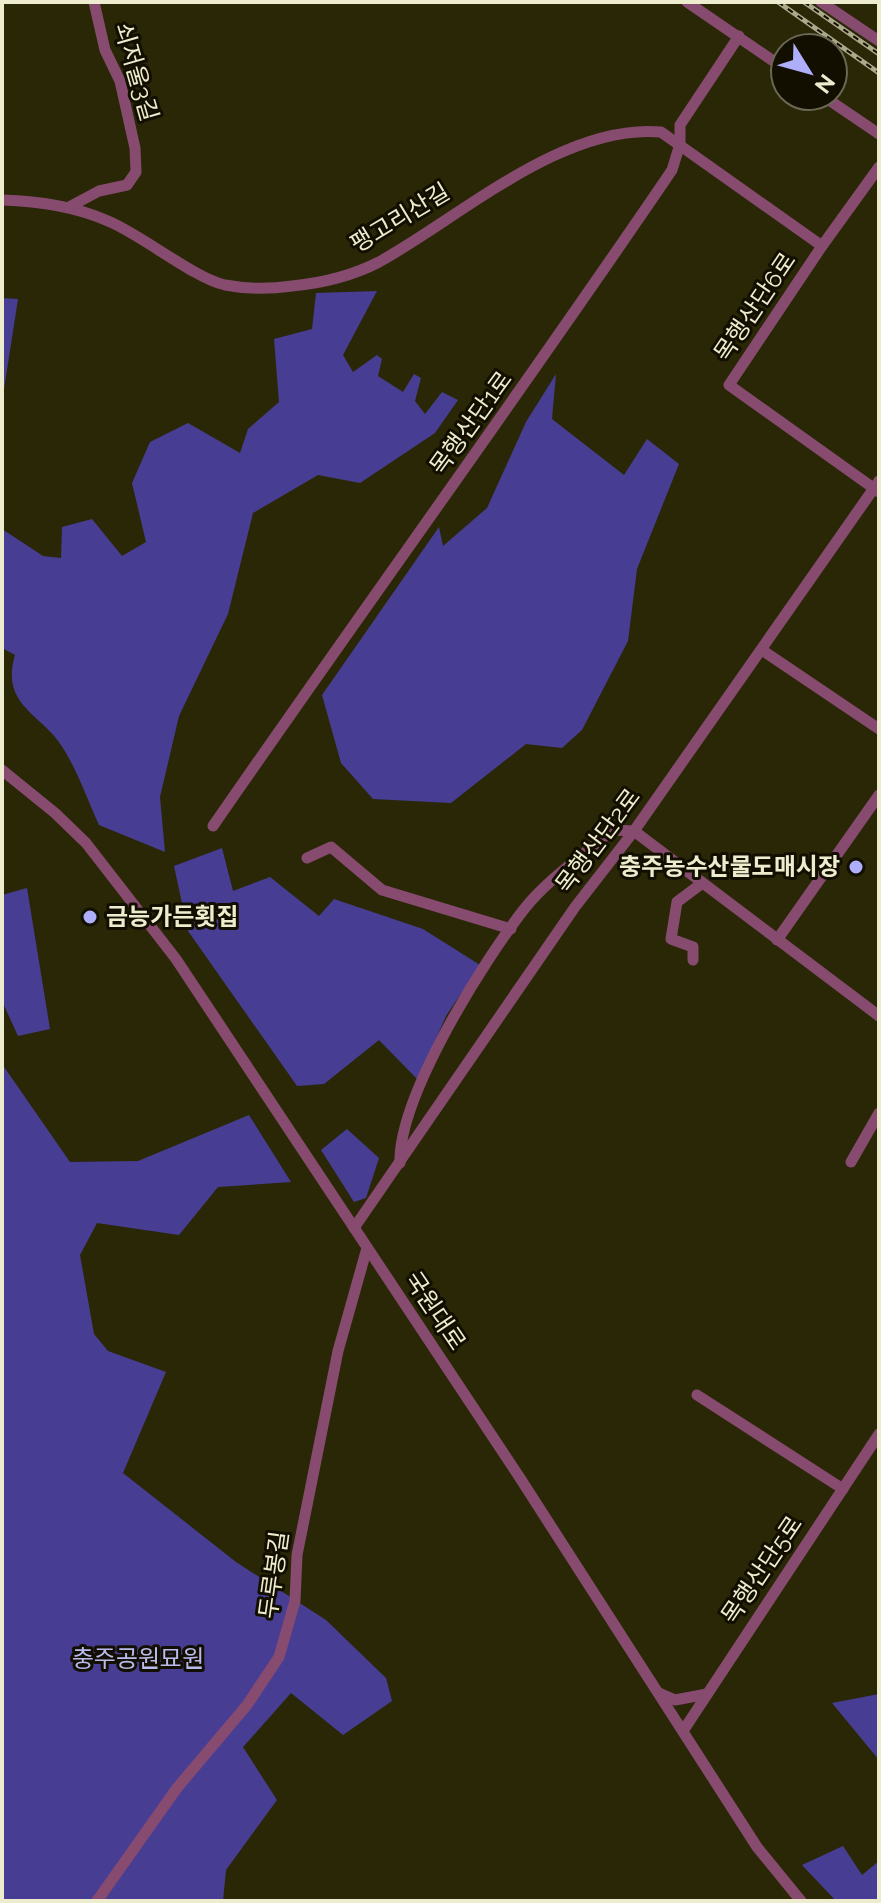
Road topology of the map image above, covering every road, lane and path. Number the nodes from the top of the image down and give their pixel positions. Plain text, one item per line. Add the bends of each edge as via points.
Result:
1 (94, 2) edge
2 (687, 2) edge
3 (821, 2) edge
4 (739, 36) junction
5 (879, 41) edge
6 (769, 58) edge
7 (847, 112) edge
8 (879, 134) edge
9 (680, 144) junction
10 (879, 167) edge
11 (2, 200) edge
12 (69, 207) junction
13 (822, 246) junction
14 (877, 487) edge
15 (762, 650) junction
16 (879, 729) edge
17 (2, 770) edge
18 (879, 795) edge
19 (213, 826) dead end
20 (634, 831) junction
21 (307, 858) dead end
22 (701, 884) junction
23 (511, 929) junction
24 (777, 940) junction
25 (693, 960) dead end
26 (879, 1016) edge
27 (879, 1113) edge
28 (851, 1162) dead end
29 (400, 1163) junction
30 (354, 1228) junction
31 (367, 1248) junction
32 (697, 1395) dead end
33 (879, 1434) edge
34 (843, 1489) junction
35 (658, 1692) junction
36 (708, 1693) junction
37 (683, 1731) junction
38 (97, 1901) edge
39 (801, 1901) edge

1 - 12 street, 쇠저울3길 via 105,50 120,81 136,172 127,185 99,191
2 - 4 street
3 - 5 street
4 - 6 street
4 - 9 street, 목행산단1로 via 680,125
7 - 8 street
9 - 12 street, 팽고리산길 via 661,132 644,131 572,149 492,188 378,262 337,279 290,287 223,285 111,222
9 - 13 street, 목행산단6로
9 - 19 street, 목행산단1로 via 672,170 528,383
10 - 13 street
11 - 12 street, 팽고리산길
13 - 14 street, 목행산단6로 via 729,385
14 - 15 street, 목행산단2로
15 - 16 street
15 - 20 street, 목행산단2로
17 - 30 street, 국원대로 via 86,843 135,905
18 - 24 street
20 - 22 street
20 - 23 street via 612,830 527,906
20 - 29 street, 목행산단2로 via 575,907
21 - 23 street via 331,847 382,890
22 - 24 street
22 - 25 street via 677,902 670,933 671,939 693,947
23 - 29 street via 445,1034 399,1143
24 - 26 street
27 - 28 street
29 - 30 street, 목행산단2로
30 - 31 street, 국원대로
31 - 35 street, 국원대로
31 - 38 street, 두루봉길 via 338,1351 297,1555 295,1601 279,1657
32 - 34 street
33 - 34 street, 목행산단5로
34 - 36 street, 목행산단5로
35 - 36 street via 675,1700
35 - 37 street, 국원대로
36 - 37 street, 목행산단5로
37 - 39 street, 국원대로 via 757,1847

